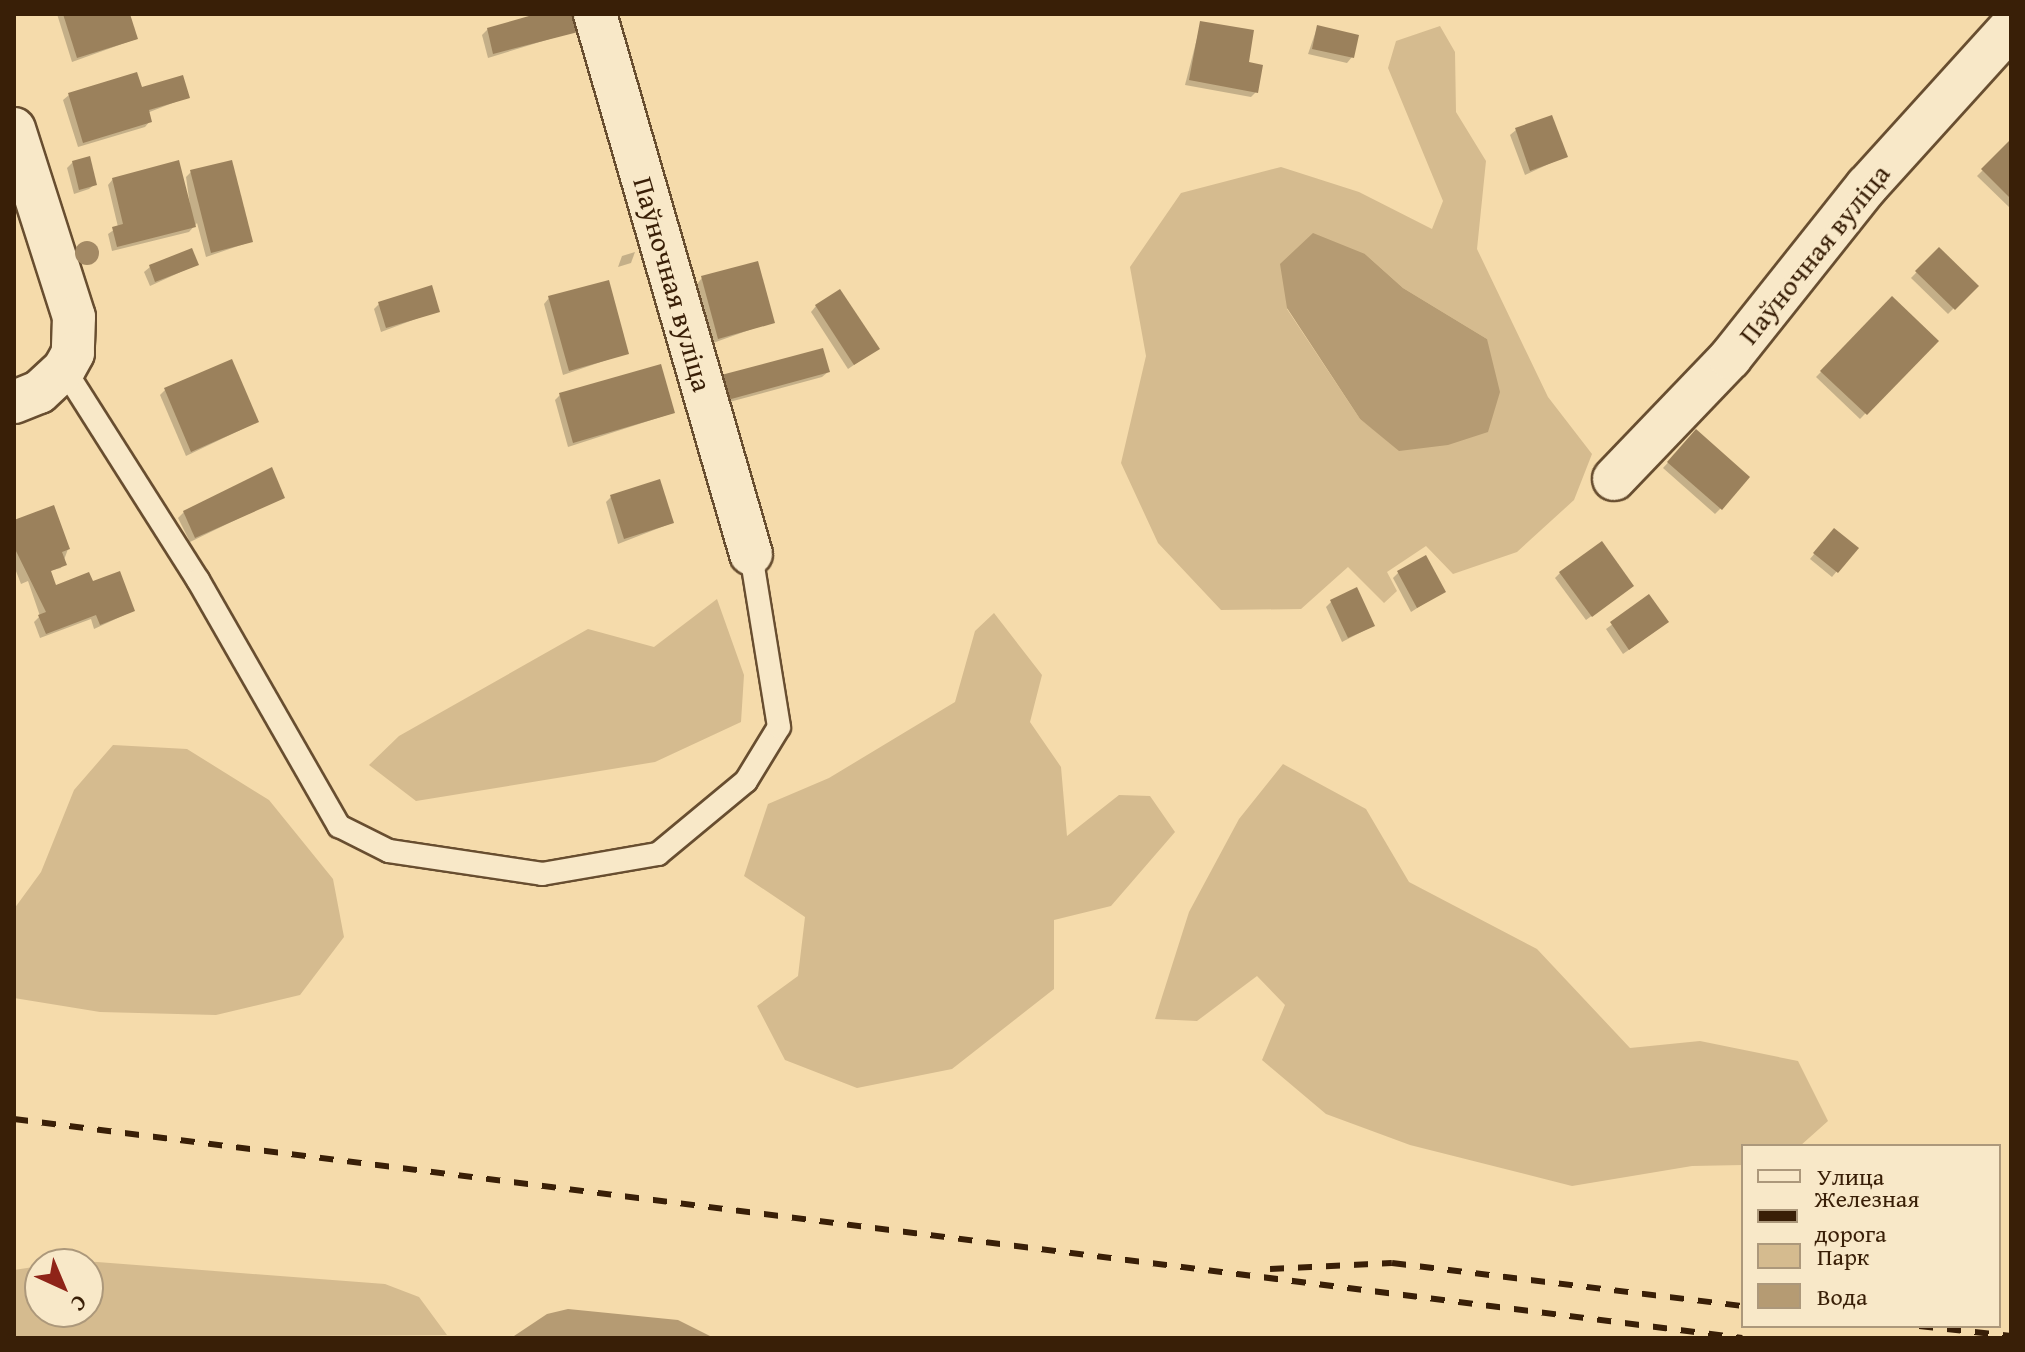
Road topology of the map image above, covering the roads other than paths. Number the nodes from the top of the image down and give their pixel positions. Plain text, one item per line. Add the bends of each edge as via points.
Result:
1 (595, 14) edge
2 (2011, 27) edge
3 (14, 129) edge
4 (64, 369) junction
5 (14, 402) edge
6 (1614, 479) dead end
7 (751, 554) joint

1 - 7 street, Паўночная вуліца
2 - 6 street, Паўночная вуліца via 1867,186 1730,358
3 - 4 street via 74,317 73,353
4 - 5 street via 39,392
4 - 7 lane via 198,580 339,826 389,851 542,874 658,854 746,781 779,727

